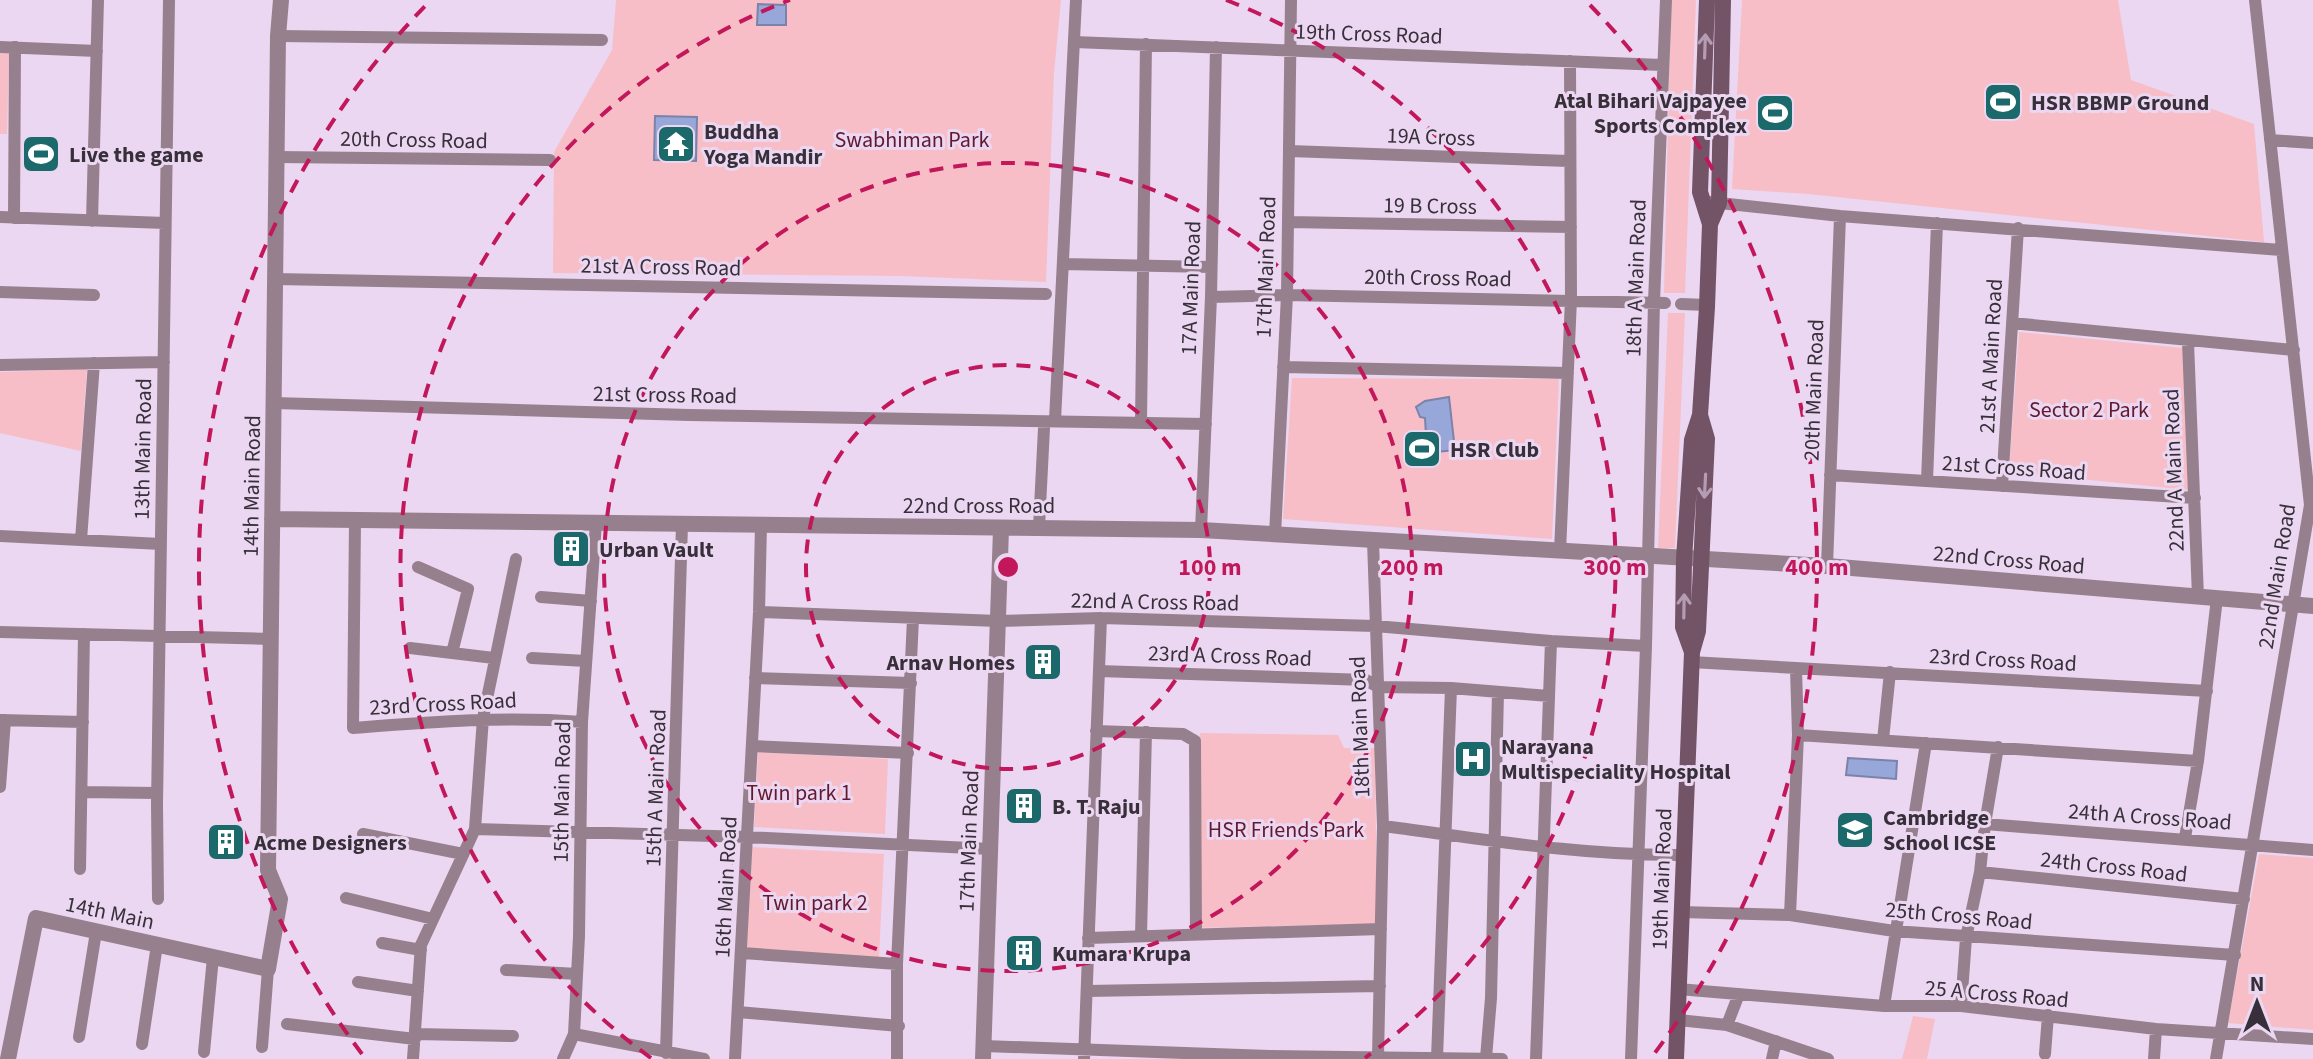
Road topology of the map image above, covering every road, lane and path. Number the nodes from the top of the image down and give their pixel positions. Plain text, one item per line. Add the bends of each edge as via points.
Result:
1 (98, 0) edge
2 (169, 0) edge
3 (281, 0) edge
4 (1076, 0) edge
5 (1291, 0) edge
6 (1666, 0) edge
7 (1707, 0) edge
8 (1723, 0) edge
9 (2255, 0) edge
10 (278, 36) junction
11 (602, 40) dead end
12 (1074, 42) junction
13 (1146, 44) junction
14 (0, 47) edge
15 (15, 47) junction
16 (1216, 47) junction
17 (1290, 50) junction
18 (97, 51) junction
19 (1570, 61) junction
20 (1662, 65) junction
21 (2270, 140) junction
22 (0, 143) edge
23 (14, 143) junction
24 (2313, 143) edge
25 (1290, 151) junction
26 (277, 157) junction
27 (550, 160) dead end
28 (1569, 161) junction
29 (1711, 202) junction
30 (1840, 216) junction
31 (7, 217) edge
32 (92, 221) junction
33 (1288, 222) junction
34 (165, 223) junction
35 (1937, 223) junction
36 (1571, 227) junction
37 (2018, 228) junction
38 (2281, 250) junction
39 (1063, 264) junction
40 (1145, 266) junction
41 (1211, 267) junction
42 (275, 279) junction
43 (0, 292) edge
44 (1046, 294) dead end
45 (94, 295) dead end
46 (1287, 295) junction
47 (1211, 297) junction
48 (1571, 299) junction
49 (1659, 302) junction
50 (1681, 304) dead end
51 (1707, 305) junction
52 (2012, 323) junction
53 (2188, 342) junction
54 (2294, 350) junction
55 (164, 362) junction
56 (94, 363) junction
57 (0, 365) edge
58 (1283, 367) junction
59 (1568, 373) junction
60 (274, 403) junction
61 (1141, 422) junction
62 (1050, 424) junction
63 (1206, 424) junction
64 (1830, 475) junction
65 (1927, 481) junction
66 (2002, 486) junction
67 (2195, 498) junction
68 (2312, 505) edge
69 (272, 519) junction
70 (355, 520) junction
71 (596, 523) junction
72 (682, 524) junction
73 (761, 525) junction
74 (1039, 527) junction
75 (1001, 529) junction
76 (1201, 530) junction
77 (1275, 535) junction
78 (0, 536) edge
79 (81, 540) junction
80 (1373, 541) junction
81 (161, 544) junction
82 (1560, 552) junction
83 (1647, 558) junction
84 (516, 559) dead end
85 (1693, 559) junction
86 (1827, 566) junction
87 (418, 567) dead end
88 (541, 597) dead end
89 (2198, 597) junction
90 (2217, 598) junction
91 (591, 601) junction
92 (2292, 604) junction
93 (2313, 606) edge
94 (759, 612) junction
95 (913, 618) junction
96 (1101, 618) junction
97 (998, 621) junction
98 (1375, 626) junction
99 (0, 632) edge
100 (84, 634) junction
101 (160, 637) junction
102 (271, 639) junction
103 (1551, 641) junction
104 (1646, 646) junction
105 (410, 648) dead end
106 (452, 653) junction
107 (1692, 657) junction
108 (494, 658) junction
109 (532, 658) dead end
110 (586, 661) junction
111 (1796, 669) junction
112 (1099, 671) junction
113 (1890, 672) junction
114 (755, 678) junction
115 (911, 683) junction
116 (1378, 687) junction
117 (1451, 688) junction
118 (2207, 691) junction
119 (1498, 692) junction
120 (1549, 696) junction
121 (483, 718) junction
122 (2, 720) edge
123 (83, 722) junction
124 (582, 722) junction
125 (1096, 731) junction
126 (1146, 732) junction
127 (1798, 735) junction
128 (1883, 740) junction
129 (1926, 743) junction
130 (752, 746) junction
131 (1998, 747) junction
132 (908, 753) junction
133 (2198, 761) junction
134 (0, 787) edge
135 (82, 792) junction
136 (157, 793) junction
137 (1985, 824) junction
138 (1383, 826) junction
139 (475, 829) junction
140 (580, 833) junction
141 (363, 834) dead end
142 (1447, 834) junction
143 (674, 836) junction
144 (747, 837) junction
145 (2185, 838) junction
146 (1497, 840) junction
147 (2253, 843) junction
148 (903, 845) junction
149 (1543, 846) junction
150 (990, 849) junction
151 (2313, 850) edge
152 (463, 854) junction
153 (1683, 855) junction
154 (1639, 856) junction
155 (80, 869) dead end
156 (1980, 872) junction
157 (346, 898) dead end
158 (158, 899) dead end
159 (2244, 899) junction
160 (1681, 912) junction
161 (1790, 915) junction
162 (433, 919) junction
163 (1381, 929) junction
164 (1894, 931) junction
165 (96, 932) junction
166 (1196, 933) junction
167 (1141, 936) junction
168 (1088, 938) junction
169 (1966, 938) junction
170 (382, 943) dead end
171 (157, 945) junction
172 (421, 950) junction
173 (742, 953) junction
174 (2235, 955) junction
175 (213, 957) junction
176 (897, 964) junction
177 (268, 969) junction
178 (506, 970) dead end
179 (577, 974) junction
180 (358, 982) dead end
181 (1380, 986) junction
182 (1678, 989) junction
183 (418, 991) junction
184 (1087, 991) junction
185 (1739, 994) junction
186 (1884, 1006) junction
187 (1961, 1006) junction
188 (738, 1012) junction
189 (2048, 1015) junction
190 (1678, 1020) junction
191 (287, 1024) dead end
192 (1727, 1025) junction
193 (899, 1026) junction
194 (2156, 1029) junction
195 (574, 1034) junction
196 (2221, 1034) junction
197 (415, 1036) junction
198 (513, 1036) dead end
199 (79, 1037) dead end
200 (2313, 1039) edge
201 (1776, 1041) junction
202 (142, 1044) dead end
203 (262, 1047) dead end
204 (204, 1052) dead end
205 (666, 1053) junction
206 (984, 1053) edge
207 (1084, 1054) edge
208 (2045, 1054) dead end
209 (1189, 1056) edge
210 (1378, 1056) junction
211 (1326, 1057) edge
212 (1270, 1058) edge
213 (1399, 1058) edge
214 (1437, 1058) edge
215 (1486, 1058) edge
216 (8, 1059) edge
217 (413, 1059) edge
218 (563, 1059) edge
219 (704, 1059) edge
220 (735, 1059) edge
221 (897, 1059) edge
222 (1499, 1059) edge
223 (1536, 1059) edge
224 (1631, 1059) edge
225 (1676, 1059) edge
226 (1772, 1059) edge
227 (1828, 1059) edge
228 (2154, 1059) edge
229 (2216, 1059) edge

1 - 18 street
2 - 34 street, 13th Main Road
3 - 10 street, 14th Main Road
4 - 12 street
5 - 17 street, 17th Main Road
6 - 20 street, 18th A Main Road
29 -> 7 main road, 19th Main Road via 1700,192
8 - 29 main road, 19th Main Road
9 - 21 street, 22nd Main Road
10 - 11 street
10 - 26 street, 14th Main Road
12 - 13 street, 19th Cross Road
12 - 39 street
13 - 16 street, 19th Cross Road
13 - 40 street
14 - 15 street
15 - 18 street
15 - 23 street
16 - 17 street, 19th Cross Road
16 - 41 street, 17A Main Road
17 - 19 street, 19th Cross Road
17 - 25 street, 17th Main Road
18 - 32 street
19 - 20 street, 19th Cross Road
19 - 28 street
20 - 49 street, 18th A Main Road
21 - 24 street
21 - 38 street, 22nd Main Road
22 - 23 street
23 - 31 street
25 - 28 street, 19A Cross
25 - 33 street, 17th Main Road
26 - 27 street, 20th Cross Road
26 - 42 street, 14th Main Road
28 - 36 street
29 - 30 street
29 - 51 main road, 19th Main Road
30 - 35 street
30 - 64 street, 20th Main Road
31 - 32 street
32 - 34 street
33 - 36 street, 19 B Cross
33 - 46 street, 17th Main Road
34 - 55 street, 13th Main Road
35 - 37 street
35 - 65 street
36 - 48 street
37 - 38 street
37 - 52 street, 21st A Main Road
38 - 54 street, 22nd Main Road
39 - 40 street
39 - 62 street
40 - 41 street
40 - 61 street
41 - 47 street, 17A Main Road
42 - 44 street, 21st A Cross Road
42 - 60 street, 14th Main Road
43 - 45 street
46 - 47 street, 20th Cross Road
46 - 48 street, 20th Cross Road
46 - 58 street, 17th Main Road
47 - 63 street, 17A Main Road
48 - 49 street, 20th Cross Road
48 - 59 street
49 - 83 street, 18th A Main Road
50 - 51 street
51 - 85 main road, 19th Main Road via 1700,415 1692,440
52 - 53 street
52 - 66 street, 21st A Main Road
53 - 54 street
53 - 67 street, 22nd A Main Road
54 - 68 street, 22nd Main Road
55 - 56 street
55 - 81 street, 13th Main Road
56 - 57 street
56 - 79 street
58 - 59 street
58 - 77 street, 17th Main Road
59 - 82 street
60 - 62 street, 21st Cross Road
60 - 69 street, 14th Main Road
61 - 62 street, 21st Cross Road
61 - 63 street, 21st Cross Road
62 - 74 street
63 - 76 street, 17A Main Road
64 - 65 street, 21st Cross Road
64 - 86 street, 20th Main Road
65 - 66 street, 21st Cross Road
66 - 67 street, 21st Cross Road
67 - 89 street, 22nd A Main Road
68 - 92 street, 22nd Main Road
69 - 70 street, 22nd Cross Road
69 - 102 street, 14th Main Road
70 - 71 street, 22nd Cross Road
70 - 121 street, 23rd Cross Road via 353,728
71 - 72 street, 22nd Cross Road
71 - 91 street, 15th Main Road
72 - 73 street, 22nd Cross Road
72 - 143 street, 15th A Main Road
73 - 75 street, 22nd Cross Road
73 - 94 street, 16th Main Road
74 - 75 street, 22nd Cross Road
74 - 76 street, 22nd Cross Road
75 - 97 street, 17th Main Road
76 - 77 street, 22nd Cross Road
77 - 80 street, 22nd Cross Road
78 - 79 street
79 - 81 street
80 - 82 street, 22nd Cross Road
80 - 98 street, 18th Main Road
81 - 101 street, 13th Main Road
82 - 83 street, 22nd Cross Road
83 - 85 street, 22nd Cross Road
83 - 104 street
84 - 108 street
85 - 86 street, 22nd Cross Road
85 - 107 main road, 19th Main Road via 1698,631
86 - 89 street, 22nd Cross Road
87 - 106 street via 468,589
88 - 91 street
89 - 90 street, 22nd Cross Road
90 - 92 street, 22nd Cross Road
90 - 118 street
91 - 110 street, 15th Main Road
92 - 93 street, 22nd Cross Road
92 - 147 street, 22nd Main Road
94 - 95 street, 22nd A Cross Road
94 - 114 street, 16th Main Road
95 - 97 street, 22nd A Cross Road
95 - 115 street
96 - 97 street, 22nd A Cross Road
96 - 98 street, 22nd A Cross Road
96 - 112 street
97 - 150 street, 17th Main Road
98 - 103 street, 22nd A Cross Road
98 - 116 street, 18th Main Road
99 - 100 street
100 - 101 street
100 - 123 street
101 - 102 street
101 - 136 street, 13th Main Road
102 - 177 street, 14th Main Road via 268,870 280,899
103 - 104 street, 22nd A Cross Road
103 - 120 street
104 - 154 street
105 - 106 street
106 - 108 street
107 - 111 street, 23rd Cross Road
107 - 153 main road, 19th Main Road
108 - 121 street
109 - 110 street
110 - 124 street, 15th Main Road
111 - 113 street, 23rd Cross Road
111 - 127 street
112 - 116 street, 23rd A Cross Road via 1366,680
112 - 125 street
113 - 118 street, 23rd Cross Road
113 - 128 street
114 - 115 street
114 - 130 street, 16th Main Road
115 - 132 street
116 - 117 street, 23rd A Cross Road
116 - 138 street, 18th Main Road
117 - 119 street, 23rd A Cross Road
117 - 142 street
118 - 133 street
119 - 120 street, 23rd A Cross Road
119 - 146 street
120 - 149 street
121 - 124 street, 23rd Cross Road
121 - 139 street
122 - 123 street
122 - 134 street
123 - 135 street
124 - 140 street, 15th Main Road
125 - 126 street
125 - 168 street
126 - 166 street via 1183,734 1195,741
126 - 167 street
127 - 128 street
127 - 161 street
128 - 129 street
129 - 131 street
129 - 164 street
130 - 132 street
130 - 144 street, 16th Main Road
131 - 133 street
131 - 137 street
132 - 148 street
133 - 145 street
135 - 136 street
135 - 155 street
136 - 158 street, 13th Main Road
137 - 145 street, 24th A Cross Road
137 - 156 street
138 - 142 street
138 - 163 street, 18th Main Road
139 - 140 street
139 - 152 street
140 - 143 street
140 - 179 street, 15th Main Road
141 - 152 street
142 - 146 street
142 - 214 street
143 - 144 street
143 - 205 street, 15th A Main Road
144 - 148 street
144 - 173 street, 16th Main Road
145 - 147 street, 24th A Cross Road
146 - 149 street
146 - 215 street
147 - 151 street, 24th A Cross Road
147 - 159 street, 22nd Main Road
148 - 150 street
148 - 176 street
149 - 154 street
149 - 223 street
150 - 206 street, 17th Main Road
152 - 162 street
153 - 154 street
153 - 160 main road, 19th Main Road
154 - 224 street
156 - 159 street, 24th Cross Road
156 - 169 street
157 - 162 street
159 - 174 street, 22nd Main Road
160 - 161 street, 25th Cross Road
160 - 182 main road, 19th Main Road
161 - 164 street, 25th Cross Road
162 - 172 street
163 - 166 street
163 - 181 street, 18th Main Road
164 - 169 street, 25th Cross Road
164 - 186 street
165 - 171 street, 14th Main
165 - 199 street
165 - 216 street, 14th Main via 36,918
166 - 167 street
167 - 168 street
168 - 184 street
169 - 174 street, 25th Cross Road
169 - 187 street
170 - 172 street
171 - 175 street, 14th Main
171 - 202 street
172 - 183 street
173 - 176 street
173 - 188 street, 16th Main Road
174 - 196 street, 22nd Main Road
175 - 177 street, 14th Main
175 - 204 street
176 - 193 street
177 - 203 street
178 - 179 street
179 - 195 street, 15th Main Road
180 - 183 street
181 - 184 street
181 - 210 street, 18th Main Road
182 - 185 street, 25 A Cross Road
182 - 190 main road, 19th Main Road
183 - 197 street
184 - 207 street
185 - 186 street, 25 A Cross Road
185 - 192 street
186 - 187 street, 25 A Cross Road
187 - 189 street, 25 A Cross Road
188 - 193 street
188 - 220 street, 16th Main Road
189 - 194 street, 25 A Cross Road
189 - 208 street
190 - 192 street
190 - 225 main road, 19th Main Road
191 - 197 street
192 - 201 street
193 - 221 street
194 - 196 street, 25 A Cross Road
194 - 228 street
195 - 205 street
195 - 218 street, 15th Main Road
196 - 200 street, 25 A Cross Road
196 - 229 street, 22nd Main Road
197 - 198 street
197 - 217 street
201 - 226 street
201 - 227 street
205 - 219 street
206 - 207 street
207 - 209 street
209 - 212 street
210 - 211 street
210 - 213 street
211 - 212 street
213 - 214 street
214 - 215 street
215 - 222 street

